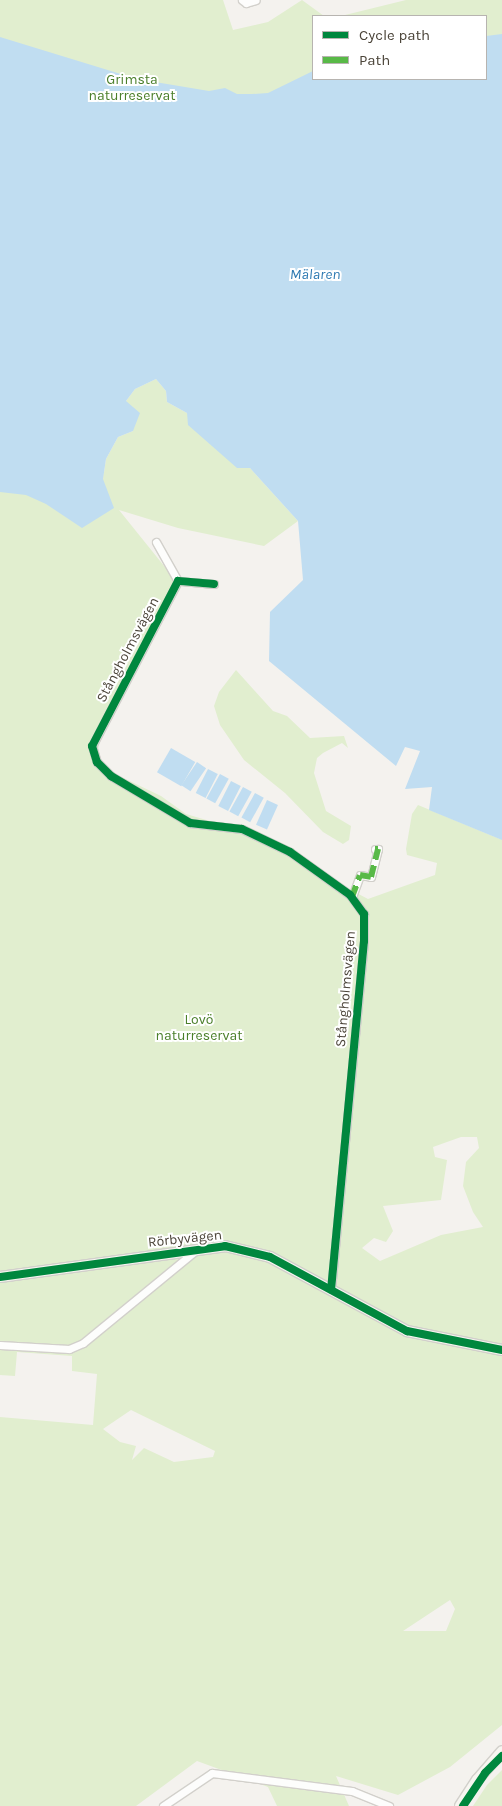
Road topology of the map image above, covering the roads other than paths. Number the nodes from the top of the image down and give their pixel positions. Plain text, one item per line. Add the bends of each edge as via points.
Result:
1 (242, 0) edge
2 (256, 0) edge
3 (156, 542) dead end
4 (178, 581) junction
5 (214, 584) dead end
6 (375, 848) dead end
7 (352, 897) junction
8 (199, 1248) junction
9 (0, 1277) edge
10 (331, 1290) junction
11 (0, 1344) edge
12 (502, 1350) edge
13 (502, 1752) edge
14 (163, 1806) edge
15 (389, 1806) edge
16 (460, 1806) edge

1 - 2 street via 246,3
3 - 4 street
4 - 5 street
4 - 7 street, Stångholmsvägen via 92,746 96,762 111,776 190,823 242,829 290,852
6 - 7 street via 378,849 371,877 360,875
7 - 10 street, Stångholmsvägen via 364,914 364,941
8 - 9 street, Rörbyvägen
8 - 10 street, Rörbyvägen via 225,1246 248,1249
8 - 11 street via 83,1343 69,1349
10 - 12 street, Rörbyvägen via 407,1331
13 - 16 street via 477,1780
14 - 15 street via 212,1773 352,1791

